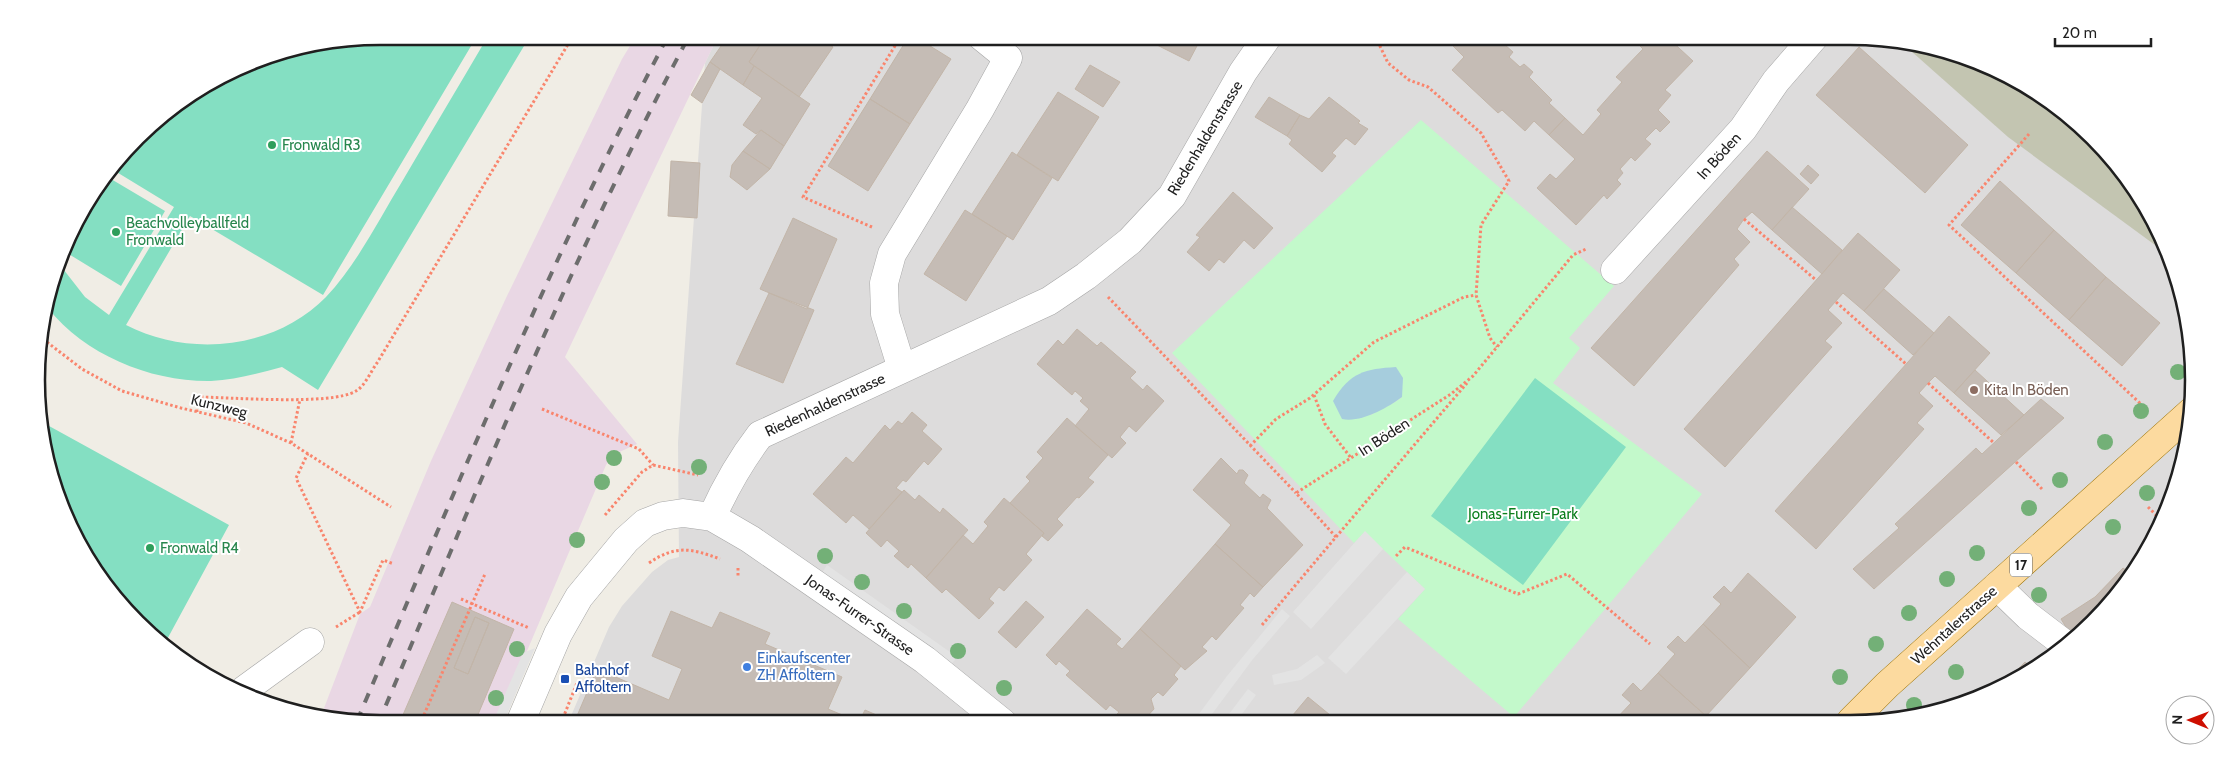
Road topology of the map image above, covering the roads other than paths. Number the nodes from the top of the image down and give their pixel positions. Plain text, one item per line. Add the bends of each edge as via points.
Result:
1 (992, 45) edge
2 (1262, 45) edge
3 (1807, 45) edge
4 (1615, 270) dead end
5 (902, 369) junction
6 (2182, 420) edge
7 (712, 517) junction
8 (1997, 586) junction
9 (2060, 641) edge
10 (310, 642) dead end
11 (248, 687) edge
12 (524, 715) edge
13 (994, 715) edge
14 (1857, 715) edge

1 - 5 street, Riedenhaldenstrasse via 1008,58 892,254 884,283 885,314
2 - 5 street, Riedenhaldenstrasse via 1172,196 1130,241 1049,300
3 - 4 street, In Böden via 1776,81 1743,129
5 - 7 street, Riedenhaldenstrasse via 760,435 726,486
6 - 8 main road, Wehntalerstrasse / 17
7 - 12 street via 684,513 662,516 645,523 626,540 579,598 562,627
7 - 13 street, Jonas-Furrer-Strasse via 750,539 925,660
8 - 9 street
8 - 14 main road, Wehntalerstrasse / 17
10 - 11 street

